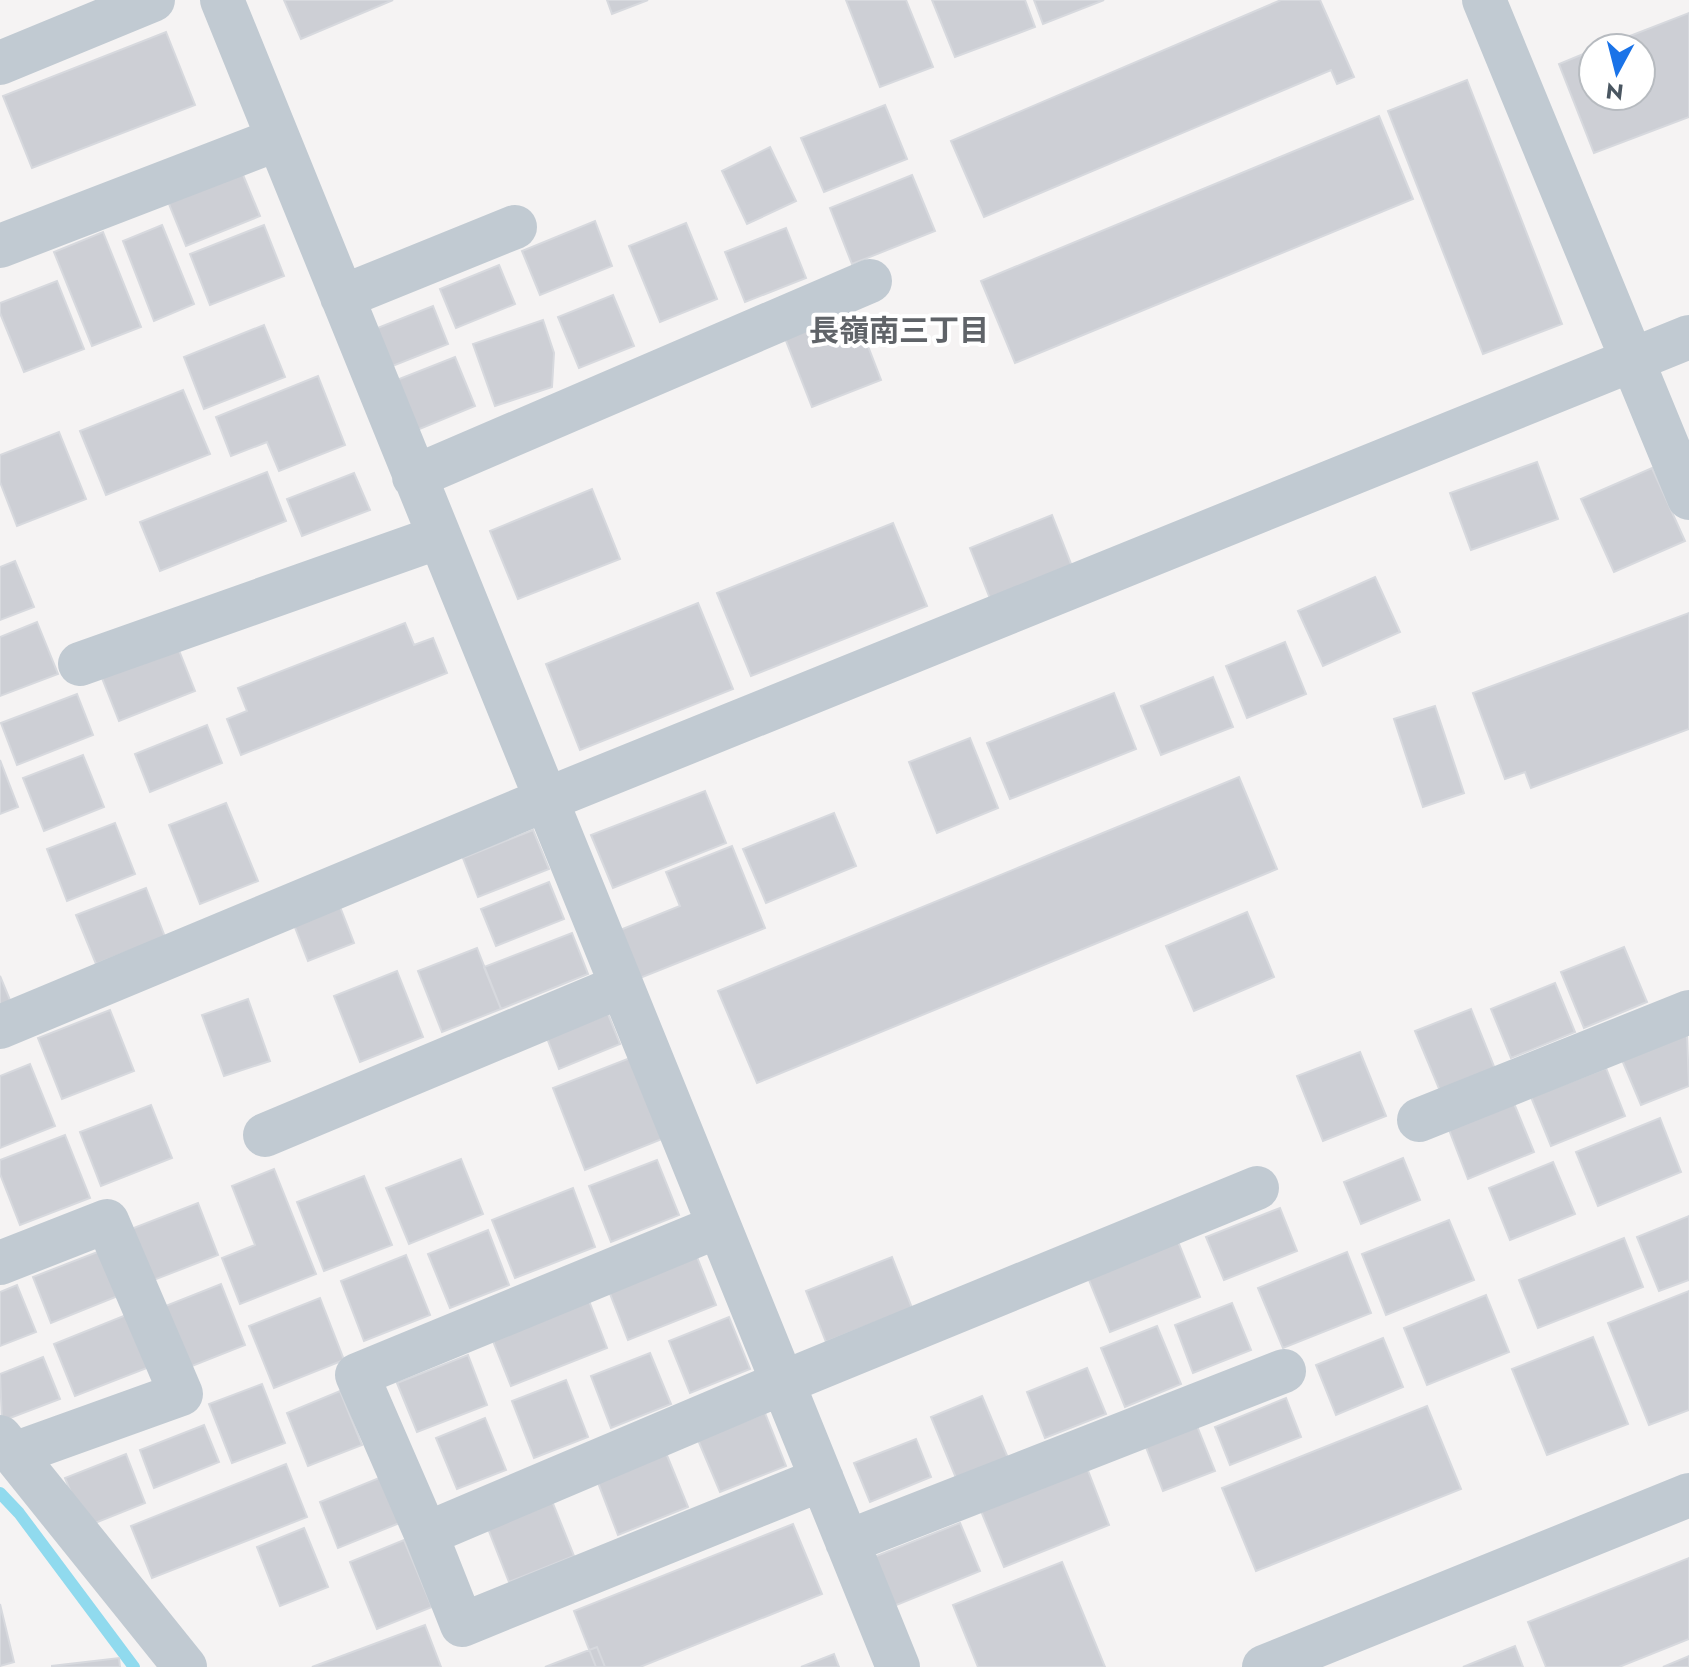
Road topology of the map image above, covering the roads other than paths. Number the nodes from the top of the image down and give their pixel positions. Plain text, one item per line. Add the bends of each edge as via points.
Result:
1 (153, 0) edge
2 (222, 0) edge
3 (1484, 0) edge
4 (0, 63) edge
5 (278, 139) junction
6 (515, 227) dead end
7 (0, 246) edge
8 (870, 281) dead end
9 (342, 297) junction
10 (1689, 337) edge
11 (1633, 360) junction
12 (414, 477) junction
13 (1689, 498) edge
14 (439, 537) junction
15 (80, 664) dead end
16 (545, 800) junction
17 (621, 986) junction
18 (1689, 1012) edge
19 (0, 1027) edge
20 (1419, 1120) dead end
21 (265, 1135) dead end
22 (1257, 1188) dead end
23 (719, 1226) junction
24 (0, 1263) edge
25 (1284, 1371) dead end
26 (782, 1383) junction
27 (7, 1446) edge
28 (822, 1479) junction
29 (1689, 1495) edge
30 (426, 1534) junction
31 (847, 1542) junction
32 (185, 1667) edge
33 (898, 1667) edge
34 (1264, 1667) edge

1 - 4 street
2 - 5 street
3 - 11 street
5 - 7 street
5 - 9 street
6 - 9 street
8 - 12 street
9 - 12 street
10 - 11 street
11 - 13 street
11 - 16 street
12 - 14 street
14 - 15 street
14 - 16 street
16 - 17 street
16 - 19 street
17 - 21 street
17 - 23 street
18 - 20 street
22 - 26 street
23 - 26 street
23 - 30 street via 357,1375
24 - 27 street via 107,1221 181,1394
25 - 31 street
26 - 28 street
26 - 30 street
27 - 32 street
28 - 30 street via 462,1625
28 - 31 street
29 - 34 street
31 - 33 street

